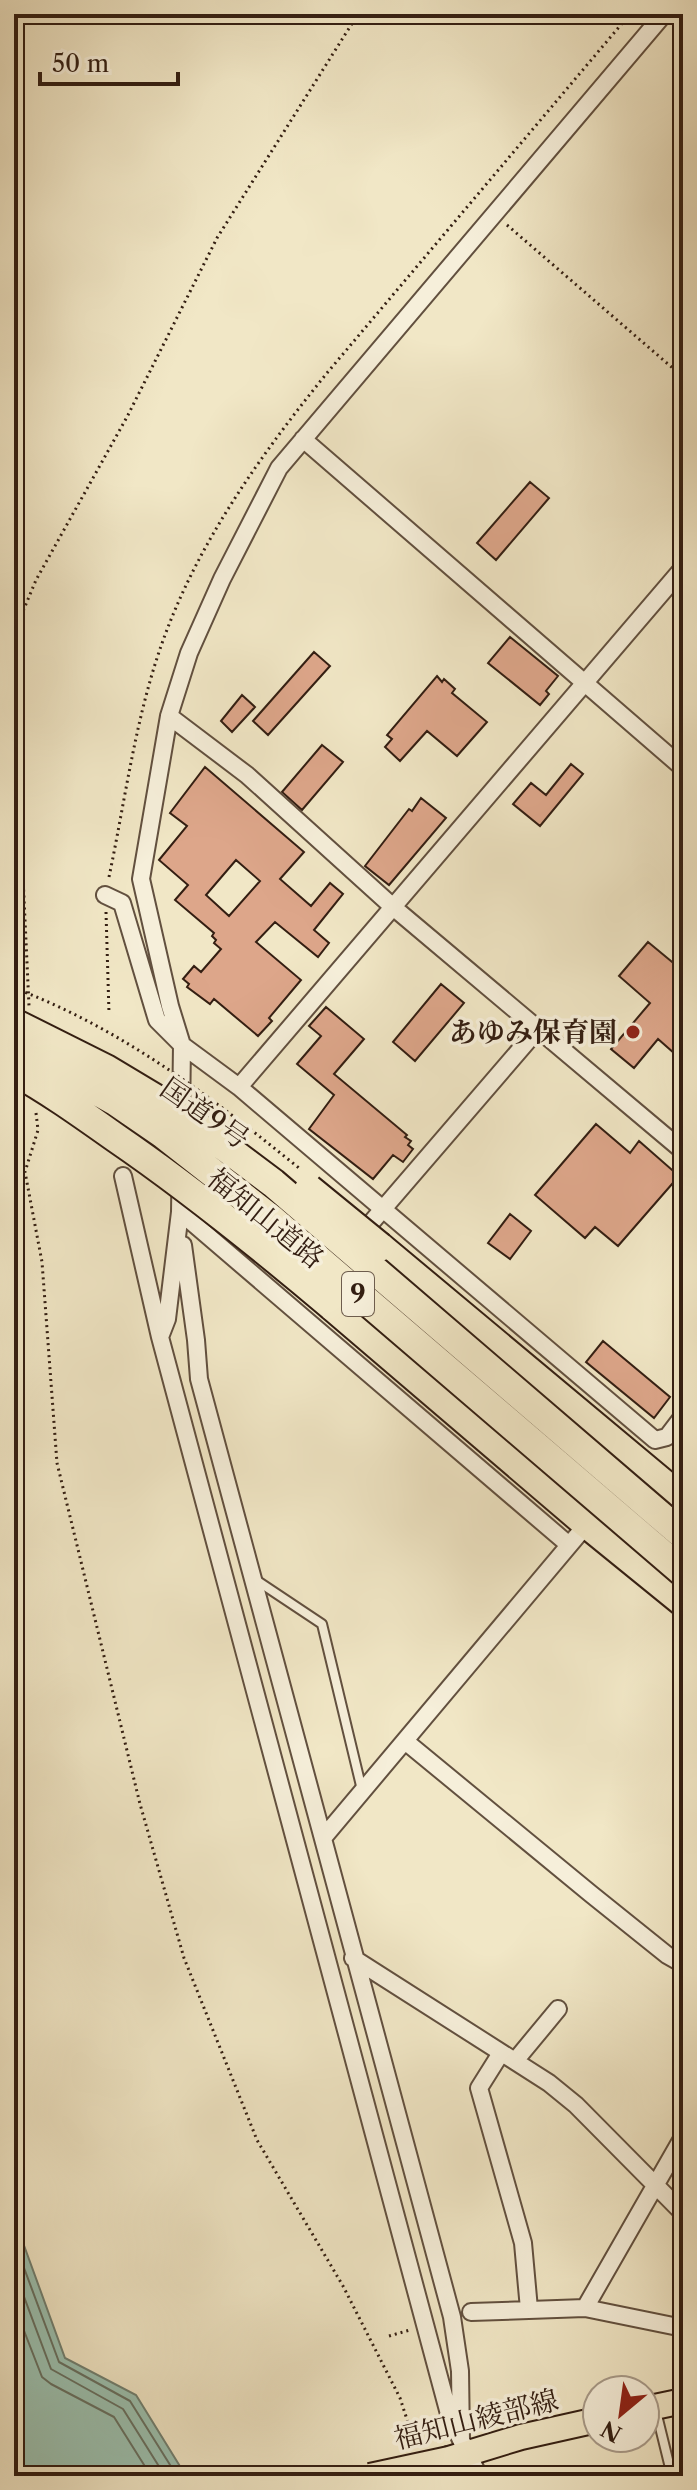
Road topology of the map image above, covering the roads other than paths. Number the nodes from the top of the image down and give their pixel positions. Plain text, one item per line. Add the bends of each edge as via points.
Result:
1 (664, 14) edge
2 (303, 439) junction
3 (683, 568) edge
4 (584, 684) junction
5 (169, 716) junction
6 (683, 768) edge
7 (105, 895) road end
8 (393, 907) junction
9 (21, 994) edge
10 (14, 1023) edge
11 (537, 1030) junction
12 (14, 1044) edge
13 (182, 1045) junction
14 (14, 1071) edge
15 (239, 1087) junction
16 (683, 1151) edge
17 (123, 1176) dead end
18 (383, 1208) junction
19 (180, 1212) junction
20 (296, 1311) junction
21 (160, 1337) junction
22 (683, 1416) edge
23 (683, 1500) edge
24 (578, 1535) junction
25 (683, 1535) edge
26 (683, 1572) edge
27 (251, 1578) junction
28 (683, 1602) edge
29 (405, 1741) junction
30 (362, 1791) junction
31 (323, 1838) junction
32 (353, 1958) junction
33 (683, 1964) edge
34 (558, 2009) dead end
35 (508, 2057) junction
36 (683, 2137) edge
37 (657, 2184) junction
38 (683, 2213) edge
39 (585, 2308) junction
40 (529, 2309) junction
41 (471, 2312) dead end
42 (683, 2328) edge
43 (683, 2401) edge
44 (661, 2406) edge
45 (581, 2424) edge
46 (661, 2442) edge
47 (468, 2462) edge
48 (370, 2476) edge
49 (672, 2476) edge

1 - 2 street
2 - 4 street
2 - 5 street via 279,468 222,579 189,653
3 - 4 street
4 - 6 street
4 - 8 street
5 - 8 street via 247,775
5 - 13 street via 141,879
7 - 13 street via 122,903 157,1020
8 - 11 street
8 - 15 street
9 - 23 highway, 国道9号 / 9, bridge via 36,1013 204,1108
10 - 25 highway, 福知山道路 / 9, bridge via 181,1114 273,1183
11 - 16 street
11 - 18 street
12 - 26 highway, 福知山道路 / 9, bridge via 163,1134
13 - 15 street
13 - 19 street
14 - 24 highway, 9, bridge via 154,1163 262,1247
15 - 18 street
17 - 21 street
18 - 20 street
18 - 22 street via 655,1440 667,1437
19 - 20 street
19 - 21 street via 167,1319
19 - 27 street via 199,1379
20 - 24 street
21 - 47 street via 449,2414
24 - 28 highway, 9
24 - 29 street
27 - 30 lane via 322,1624
27 - 31 street
29 - 30 street
29 - 33 street
30 - 31 street
31 - 32 street
32 - 35 street
32 - 47 street via 452,2317
34 - 35 street
35 - 37 street via 576,2105
35 - 40 street via 479,2088 523,2243
36 - 37 street
37 - 38 street
37 - 39 street
39 - 40 street
39 - 42 street
40 - 41 street
43 - 44 main road
45 - 47 main road, 福知山綾部線 via 521,2437
46 - 49 lane
47 - 48 main road, 福知山綾部線, bridge

